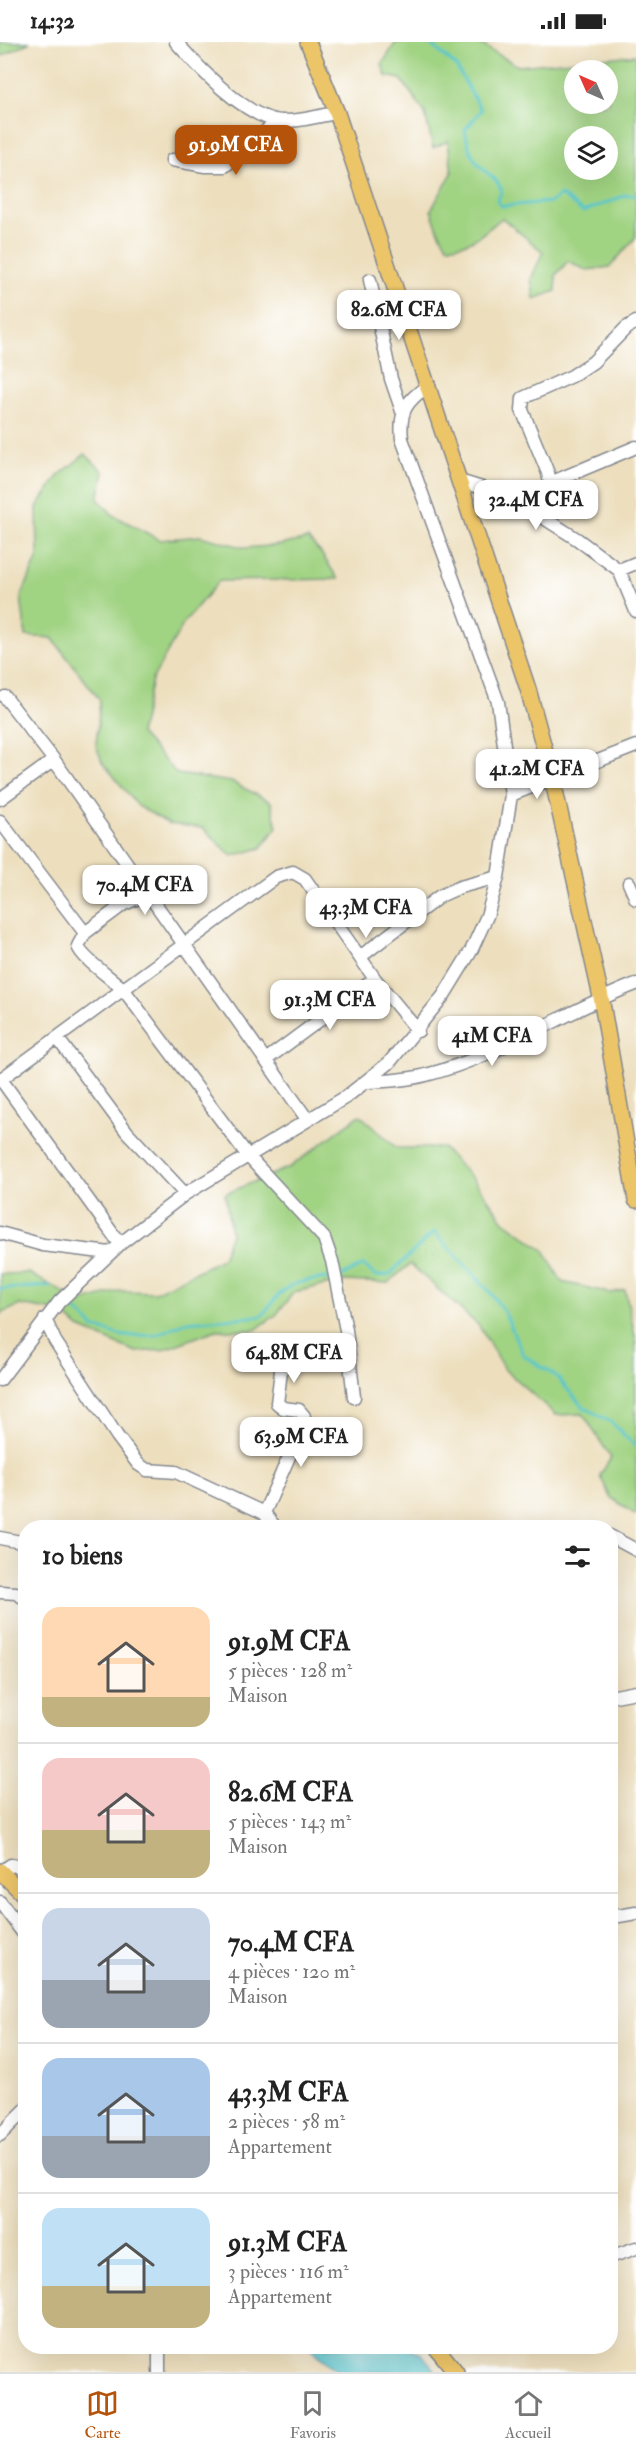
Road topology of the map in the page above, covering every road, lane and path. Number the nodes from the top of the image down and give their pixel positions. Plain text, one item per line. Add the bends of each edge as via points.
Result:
1 (176, 42) edge
2 (308, 42) edge
3 (338, 112) junction
4 (282, 121) junction
5 (172, 160) dead end
6 (370, 280) dead end
7 (636, 322) edge
8 (429, 385) junction
9 (402, 411) junction
10 (636, 447) edge
11 (459, 481) junction
12 (550, 483) junction
13 (539, 515) junction
14 (636, 562) edge
15 (619, 570) junction
16 (636, 611) edge
17 (5, 697) dead end
18 (636, 746) edge
19 (54, 760) junction
20 (552, 777) junction
21 (511, 795) junction
22 (0, 799) edge
23 (0, 821) edge
24 (498, 877) junction
25 (629, 884) dead end
26 (147, 894) junction
27 (636, 898) edge
28 (86, 933) junction
29 (186, 945) junction
30 (360, 957) junction
31 (375, 979) junction
32 (636, 984) edge
33 (124, 990) junction
34 (601, 997) junction
35 (418, 1031) junction
36 (58, 1039) junction
37 (267, 1059) junction
38 (1, 1078) edge
39 (367, 1082) junction
40 (308, 1119) junction
41 (248, 1156) junction
42 (185, 1194) junction
43 (636, 1200) edge
44 (0, 1233) edge
45 (120, 1244) junction
46 (110, 1253) junction
47 (45, 1319) junction
48 (284, 1347) dead end
49 (0, 1380) edge
50 (354, 1396) dead end
51 (264, 1514) junction
52 (269, 1520) edge
53 (0, 1538) edge
54 (618, 1540) edge
55 (18, 1541) edge
56 (636, 1550) edge
57 (0, 1592) edge
58 (18, 1595) edge
59 (636, 1692) edge
60 (618, 1695) edge
61 (18, 1867) edge
62 (1, 1872) edge
63 (18, 1889) edge
64 (0, 1902) edge
65 (636, 1913) edge
66 (618, 1916) edge
67 (18, 1926) edge
68 (18, 2117) edge
69 (0, 2135) edge
70 (636, 2248) edge
71 (618, 2254) edge
72 (159, 2354) edge
73 (441, 2354) edge
74 (159, 2372) edge
75 (456, 2372) edge

1 - 4 street via 229,93 258,112
2 - 3 main road
3 - 4 street
3 - 8 main road
4 - 5 street via 225,166
6 - 9 street via 391,379
7 - 12 street via 593,362 523,398 522,410
8 - 9 street via 407,401
8 - 11 main road
9 - 21 street via 402,439 408,459 495,690
10 - 12 street
11 - 13 street via 495,492
11 - 20 main road via 508,624
12 - 13 street
13 - 15 street
14 - 15 street
15 - 16 street
17 - 19 street
18 - 20 street
19 - 22 street
19 - 26 street
20 - 21 street
20 - 34 main road
21 - 24 street
23 - 28 street
24 - 30 street via 440,896
24 - 35 street via 487,916 471,951
25 - 27 street
26 - 28 street via 124,904
26 - 29 street
28 - 33 street via 78,946 80,951
29 - 30 street via 276,877 293,872 304,879
29 - 33 street
29 - 37 street
30 - 31 street
31 - 35 street
31 - 37 street
32 - 34 street
33 - 36 street
33 - 41 street
34 - 39 street via 482,1055 438,1071
34 - 43 main road
35 - 39 street
36 - 38 street
36 - 42 street via 127,1132
37 - 40 street
38 - 45 street
39 - 40 street
40 - 41 street
41 - 42 street
41 - 50 street via 324,1238 346,1330
42 - 45 street
44 - 46 street via 43,1245
45 - 46 street
46 - 47 street
47 - 49 street
47 - 51 street via 55,1341 138,1464 147,1470 176,1472
48 - 51 street via 278,1403 283,1408 299,1410 304,1423
51 - 52 street
53 - 55 street
54 - 56 street
57 - 58 street
59 - 60 street
61 - 62 street via 10,1865
62 - 63 main road
64 - 67 street
65 - 66 street
68 - 69 street
70 - 71 street
72 - 74 street
73 - 75 main road

